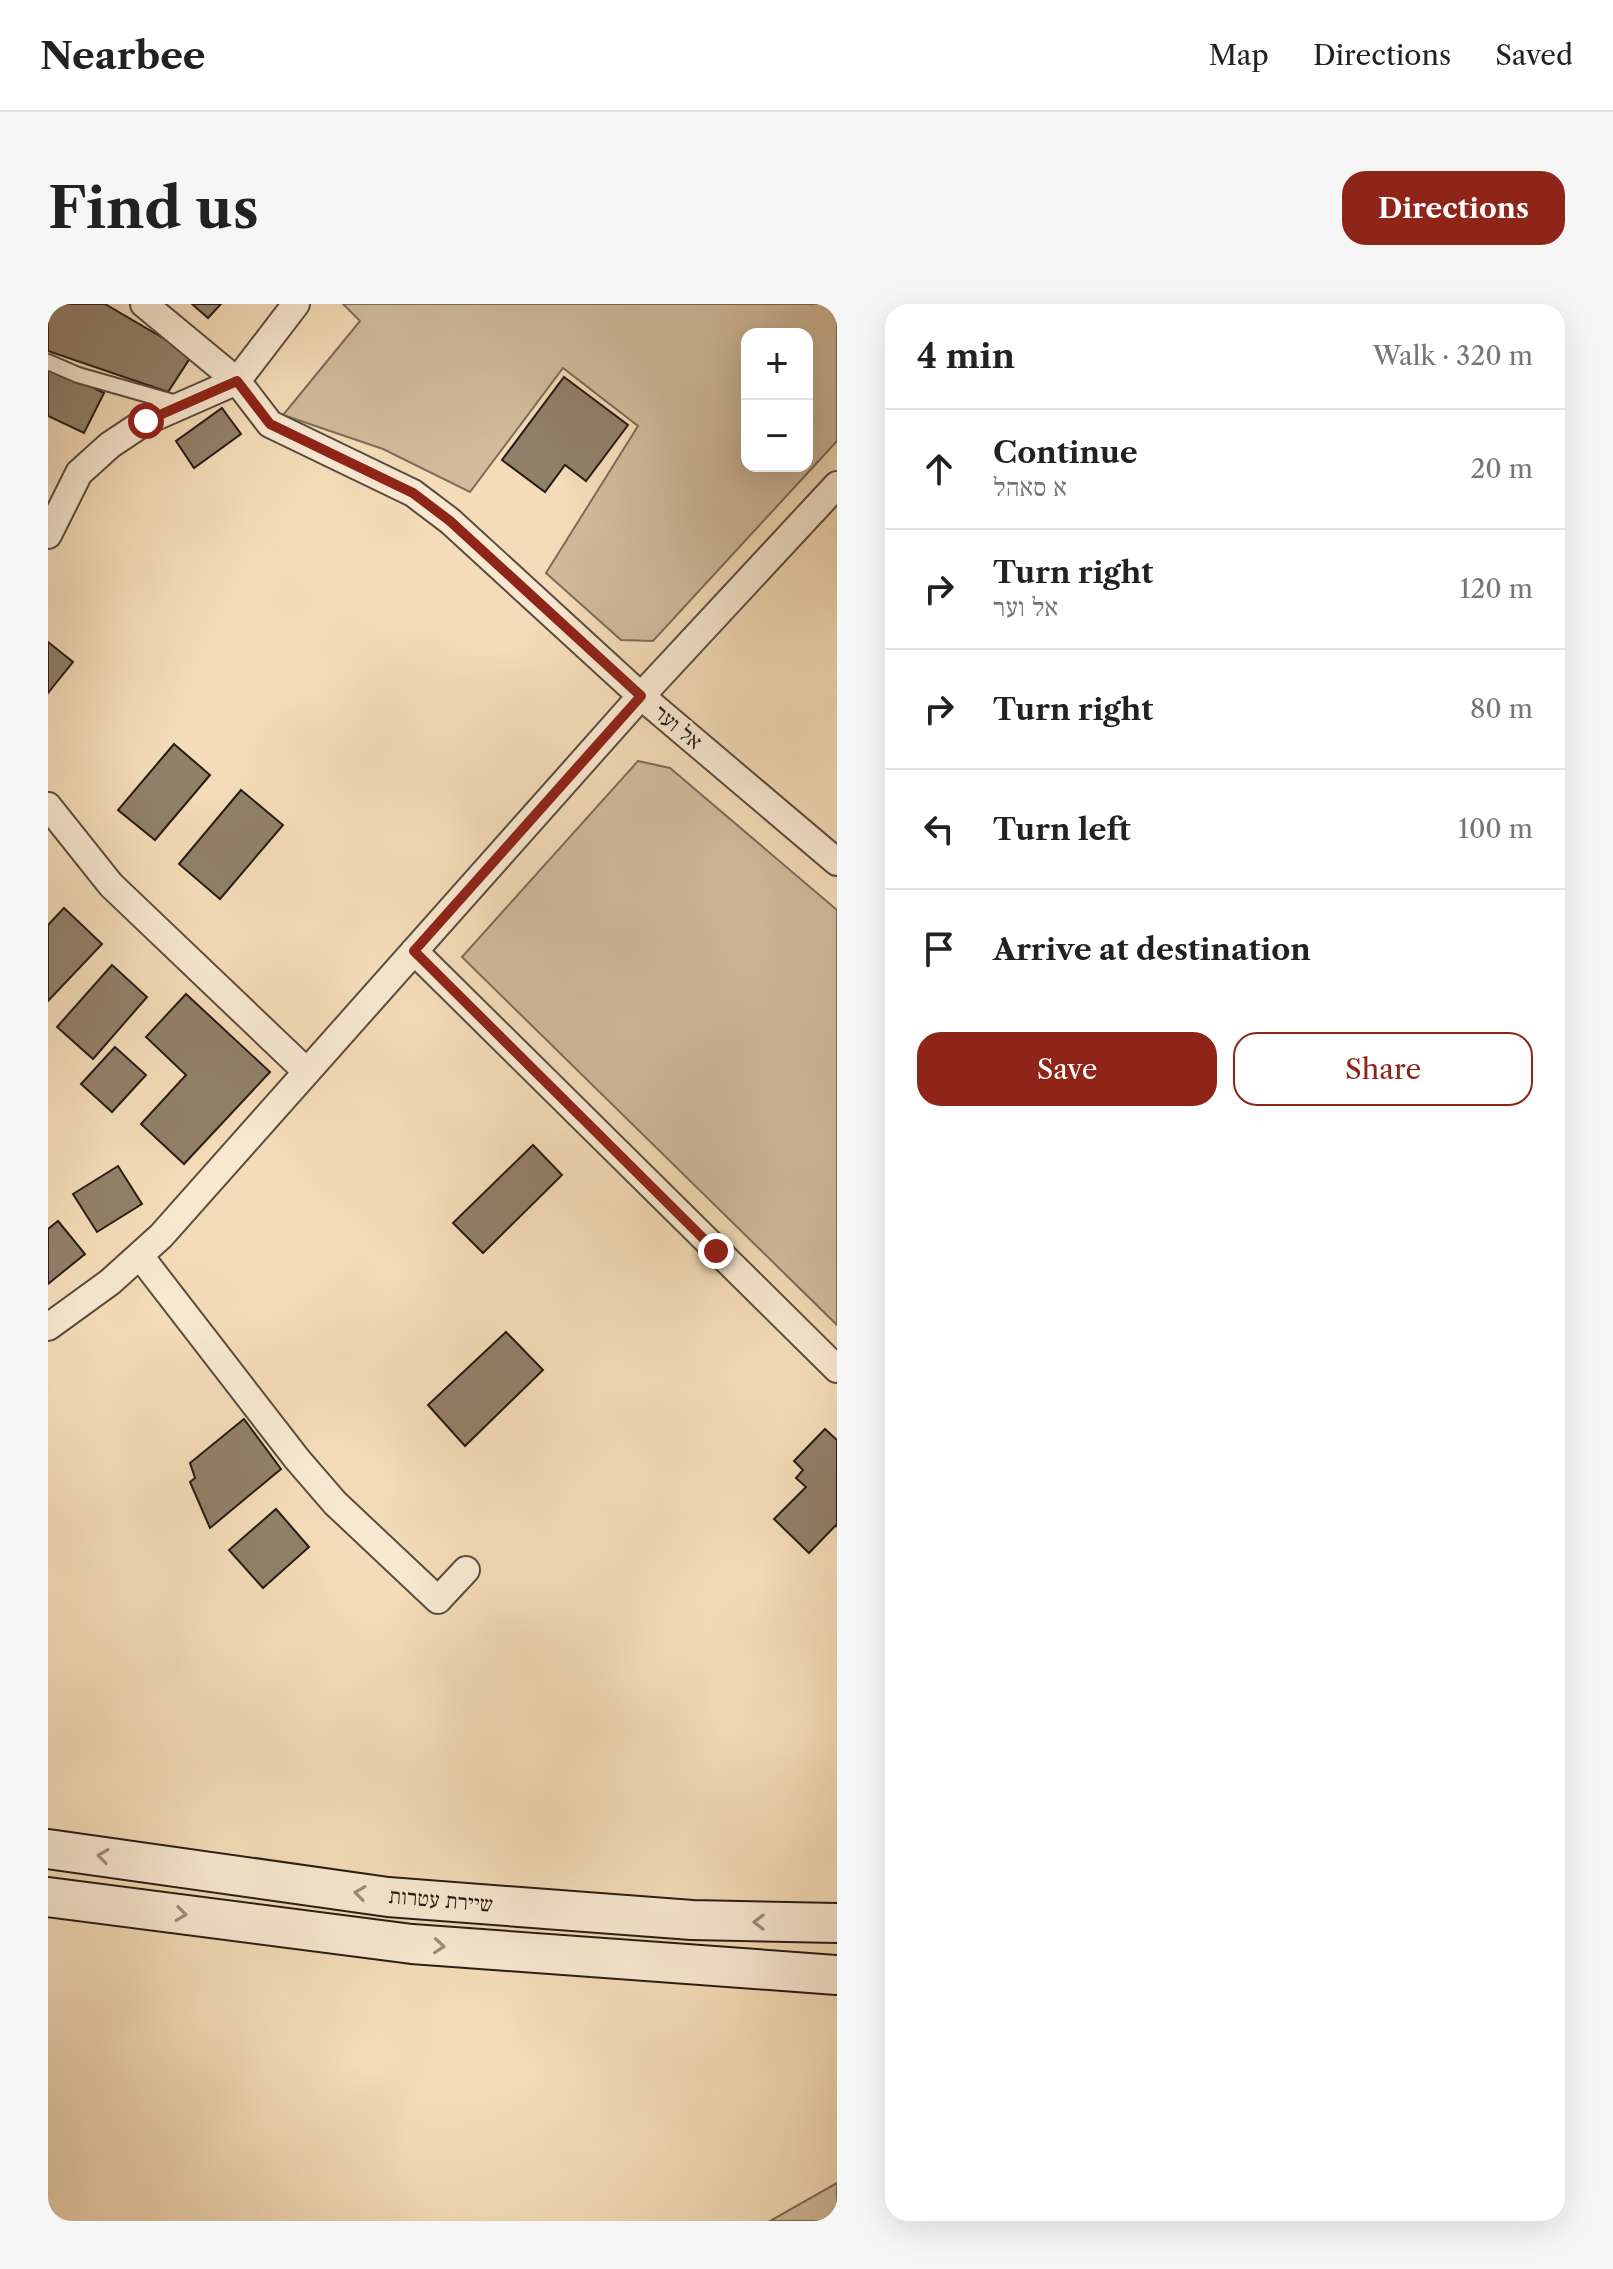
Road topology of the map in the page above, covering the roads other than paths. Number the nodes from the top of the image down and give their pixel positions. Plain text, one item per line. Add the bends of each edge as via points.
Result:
1 (144, 304) edge
2 (296, 304) edge
3 (48, 362) edge
4 (237, 381) junction
5 (180, 404) junction
6 (837, 485) edge
7 (48, 535) edge
8 (641, 696) junction
9 (48, 806) edge
10 (837, 862) edge
11 (414, 951) junction
12 (307, 1072) junction
13 (140, 1256) junction
14 (48, 1327) edge
15 (837, 1369) edge
16 (466, 1570) dead end
17 (48, 1849) edge
18 (48, 1897) edge
19 (837, 1923) edge
20 (837, 1975) edge

1 - 4 street, אל וער
2 - 4 street
3 - 5 lane
4 - 5 street
4 - 8 street, אל וער via 270,424 413,493 450,521
5 - 7 street via 110,445 79,473
6 - 8 street
8 - 10 street, אל וער
8 - 11 street
9 - 12 street via 111,885
11 - 12 street
11 - 15 street
12 - 13 street
13 - 14 street
13 - 16 street via 335,1503 438,1600
19 -> 17 main road, שיירת עטרות via 692,1920 388,1897
18 -> 20 main road, שיירת עטרות via 412,1944

